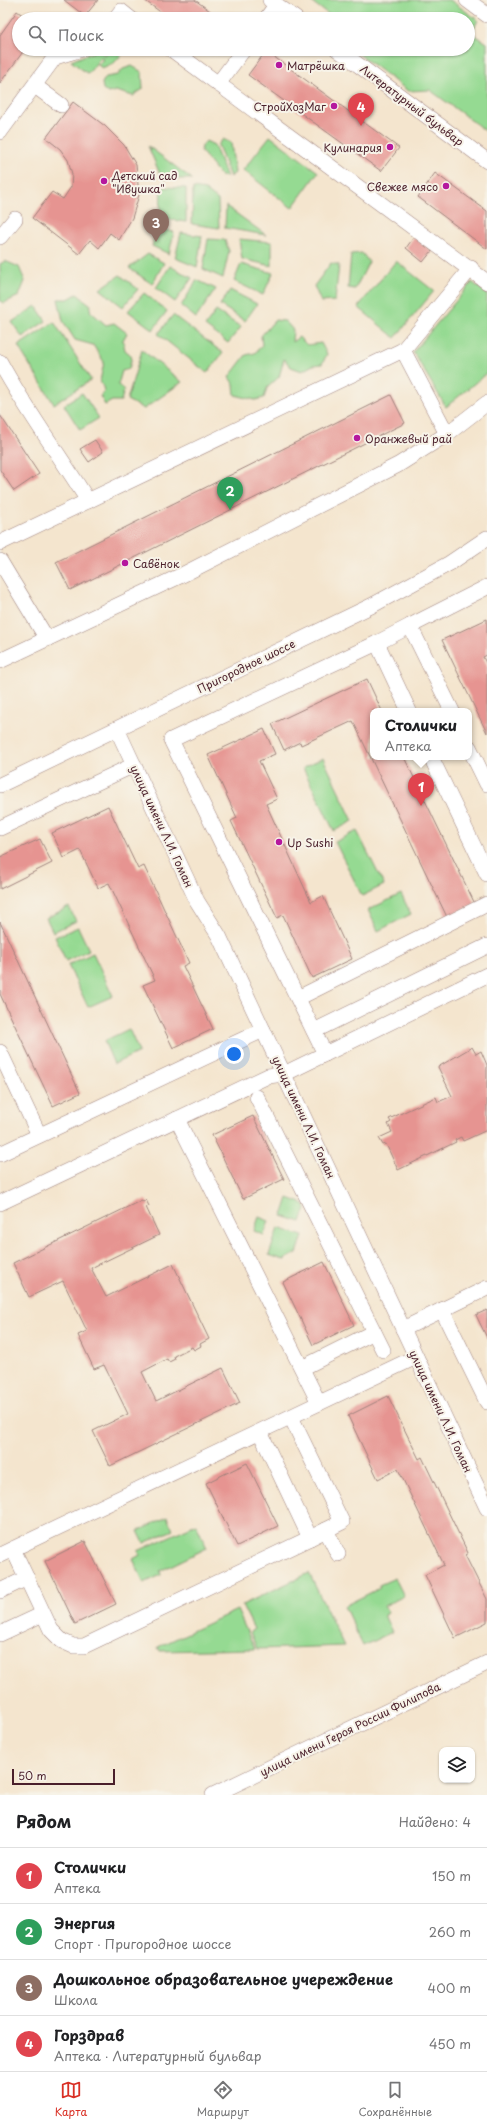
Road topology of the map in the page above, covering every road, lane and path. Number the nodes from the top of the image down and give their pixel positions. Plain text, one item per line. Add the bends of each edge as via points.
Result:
1 (467, 0) edge
2 (273, 2) edge
3 (269, 12) edge
4 (287, 12) edge
5 (487, 15) edge
6 (58, 56) edge
7 (180, 56) edge
8 (239, 56) edge
9 (346, 56) edge
10 (218, 84) junction
11 (35, 86) junction
12 (61, 105) dead end
13 (0, 132) edge
14 (487, 160) edge
15 (15, 218) dead end
16 (0, 237) edge
17 (471, 268) junction
18 (487, 282) edge
19 (403, 350) junction
20 (0, 362) edge
21 (487, 403) edge
22 (447, 434) junction
23 (88, 501) junction
24 (487, 538) edge
25 (0, 543) edge
26 (0, 561) edge
27 (487, 587) edge
28 (410, 626) junction
29 (47, 639) junction
30 (377, 643) junction
31 (0, 661) edge
32 (408, 708) edge
33 (451, 708) edge
34 (117, 729) junction
35 (472, 753) edge
36 (432, 760) edge
37 (134, 765) junction
38 (487, 784) edge
39 (0, 785) edge
40 (0, 828) edge
41 (487, 874) edge
42 (487, 904) edge
43 (487, 946) edge
44 (487, 975) edge
45 (298, 998) junction
46 (263, 1030) junction
47 (314, 1031) junction
48 (0, 1052) edge
49 (325, 1054) junction
50 (284, 1074) junction
51 (257, 1097) dead end
52 (177, 1119) junction
53 (39, 1135) junction
54 (0, 1154) edge
55 (0, 1203) edge
56 (487, 1288) edge
57 (442, 1310) junction
58 (403, 1329) junction
59 (374, 1332) junction
60 (383, 1350) dead end
61 (416, 1357) junction
62 (302, 1368) junction
63 (487, 1402) edge
64 (319, 1403) junction
65 (291, 1417) junction
66 (260, 1432) junction
67 (487, 1508) edge
68 (326, 1530) junction
69 (310, 1538) junction
70 (7, 1552) edge
71 (338, 1554) dead end
72 (27, 1578) junction
73 (0, 1592) edge
74 (43, 1614) junction
75 (0, 1634) edge
76 (487, 1663) edge
77 (213, 1795) edge

1 - 5 street
2 - 3 street
2 - 4 street
6 - 11 street via 55,57
7 - 10 street
8 - 10 street
9 - 14 street, Литературный бульвар
10 - 17 street
11 - 12 street
11 - 13 street
15 - 16 street
17 - 18 street
17 - 19 street
19 - 22 street
19 - 23 street
20 - 23 street
21 - 22 street
22 - 29 street via 398,465 182,575
23 - 25 street
24 - 34 street, Пригородное шоссе via 450,563 370,606
26 - 29 street
27 - 28 street
28 - 30 street
28 - 33 street
29 - 31 street
30 - 32 street
30 - 45 street via 171,740
34 - 37 street, улица имени Л.И. Гоман
34 - 39 street, Пригородное шоссе
35 - 38 street
36 - 41 street
37 - 40 street
37 - 46 street, улица имени Л.И. Гоман
42 - 45 street
43 - 47 street
44 - 49 street
45 - 47 street
46 - 50 street, улица имени Л.И. Гоман
46 - 53 street
47 - 49 street
48 - 53 street
49 - 50 street
50 - 52 street via 268,1076
50 - 58 street, улица имени Л.И. Гоман
51 - 59 street
52 - 55 street
52 - 62 street
53 - 54 street
56 - 57 street
57 - 58 street
57 - 63 street
58 - 61 street, улица имени Л.И. Гоман
59 - 60 street
59 - 62 street
61 - 64 street
61 - 67 street, улица имени Л.И. Гоман
62 - 64 street
64 - 65 street
65 - 66 street
65 - 68 street via 342,1522
66 - 69 street
66 - 70 street
68 - 69 street
68 - 71 street
69 - 74 street via 84,1646 74,1646 62,1641 51,1630
70 - 72 street
72 - 73 street
72 - 74 street
74 - 75 street
76 - 77 street, улица имени Героя России Филипова

